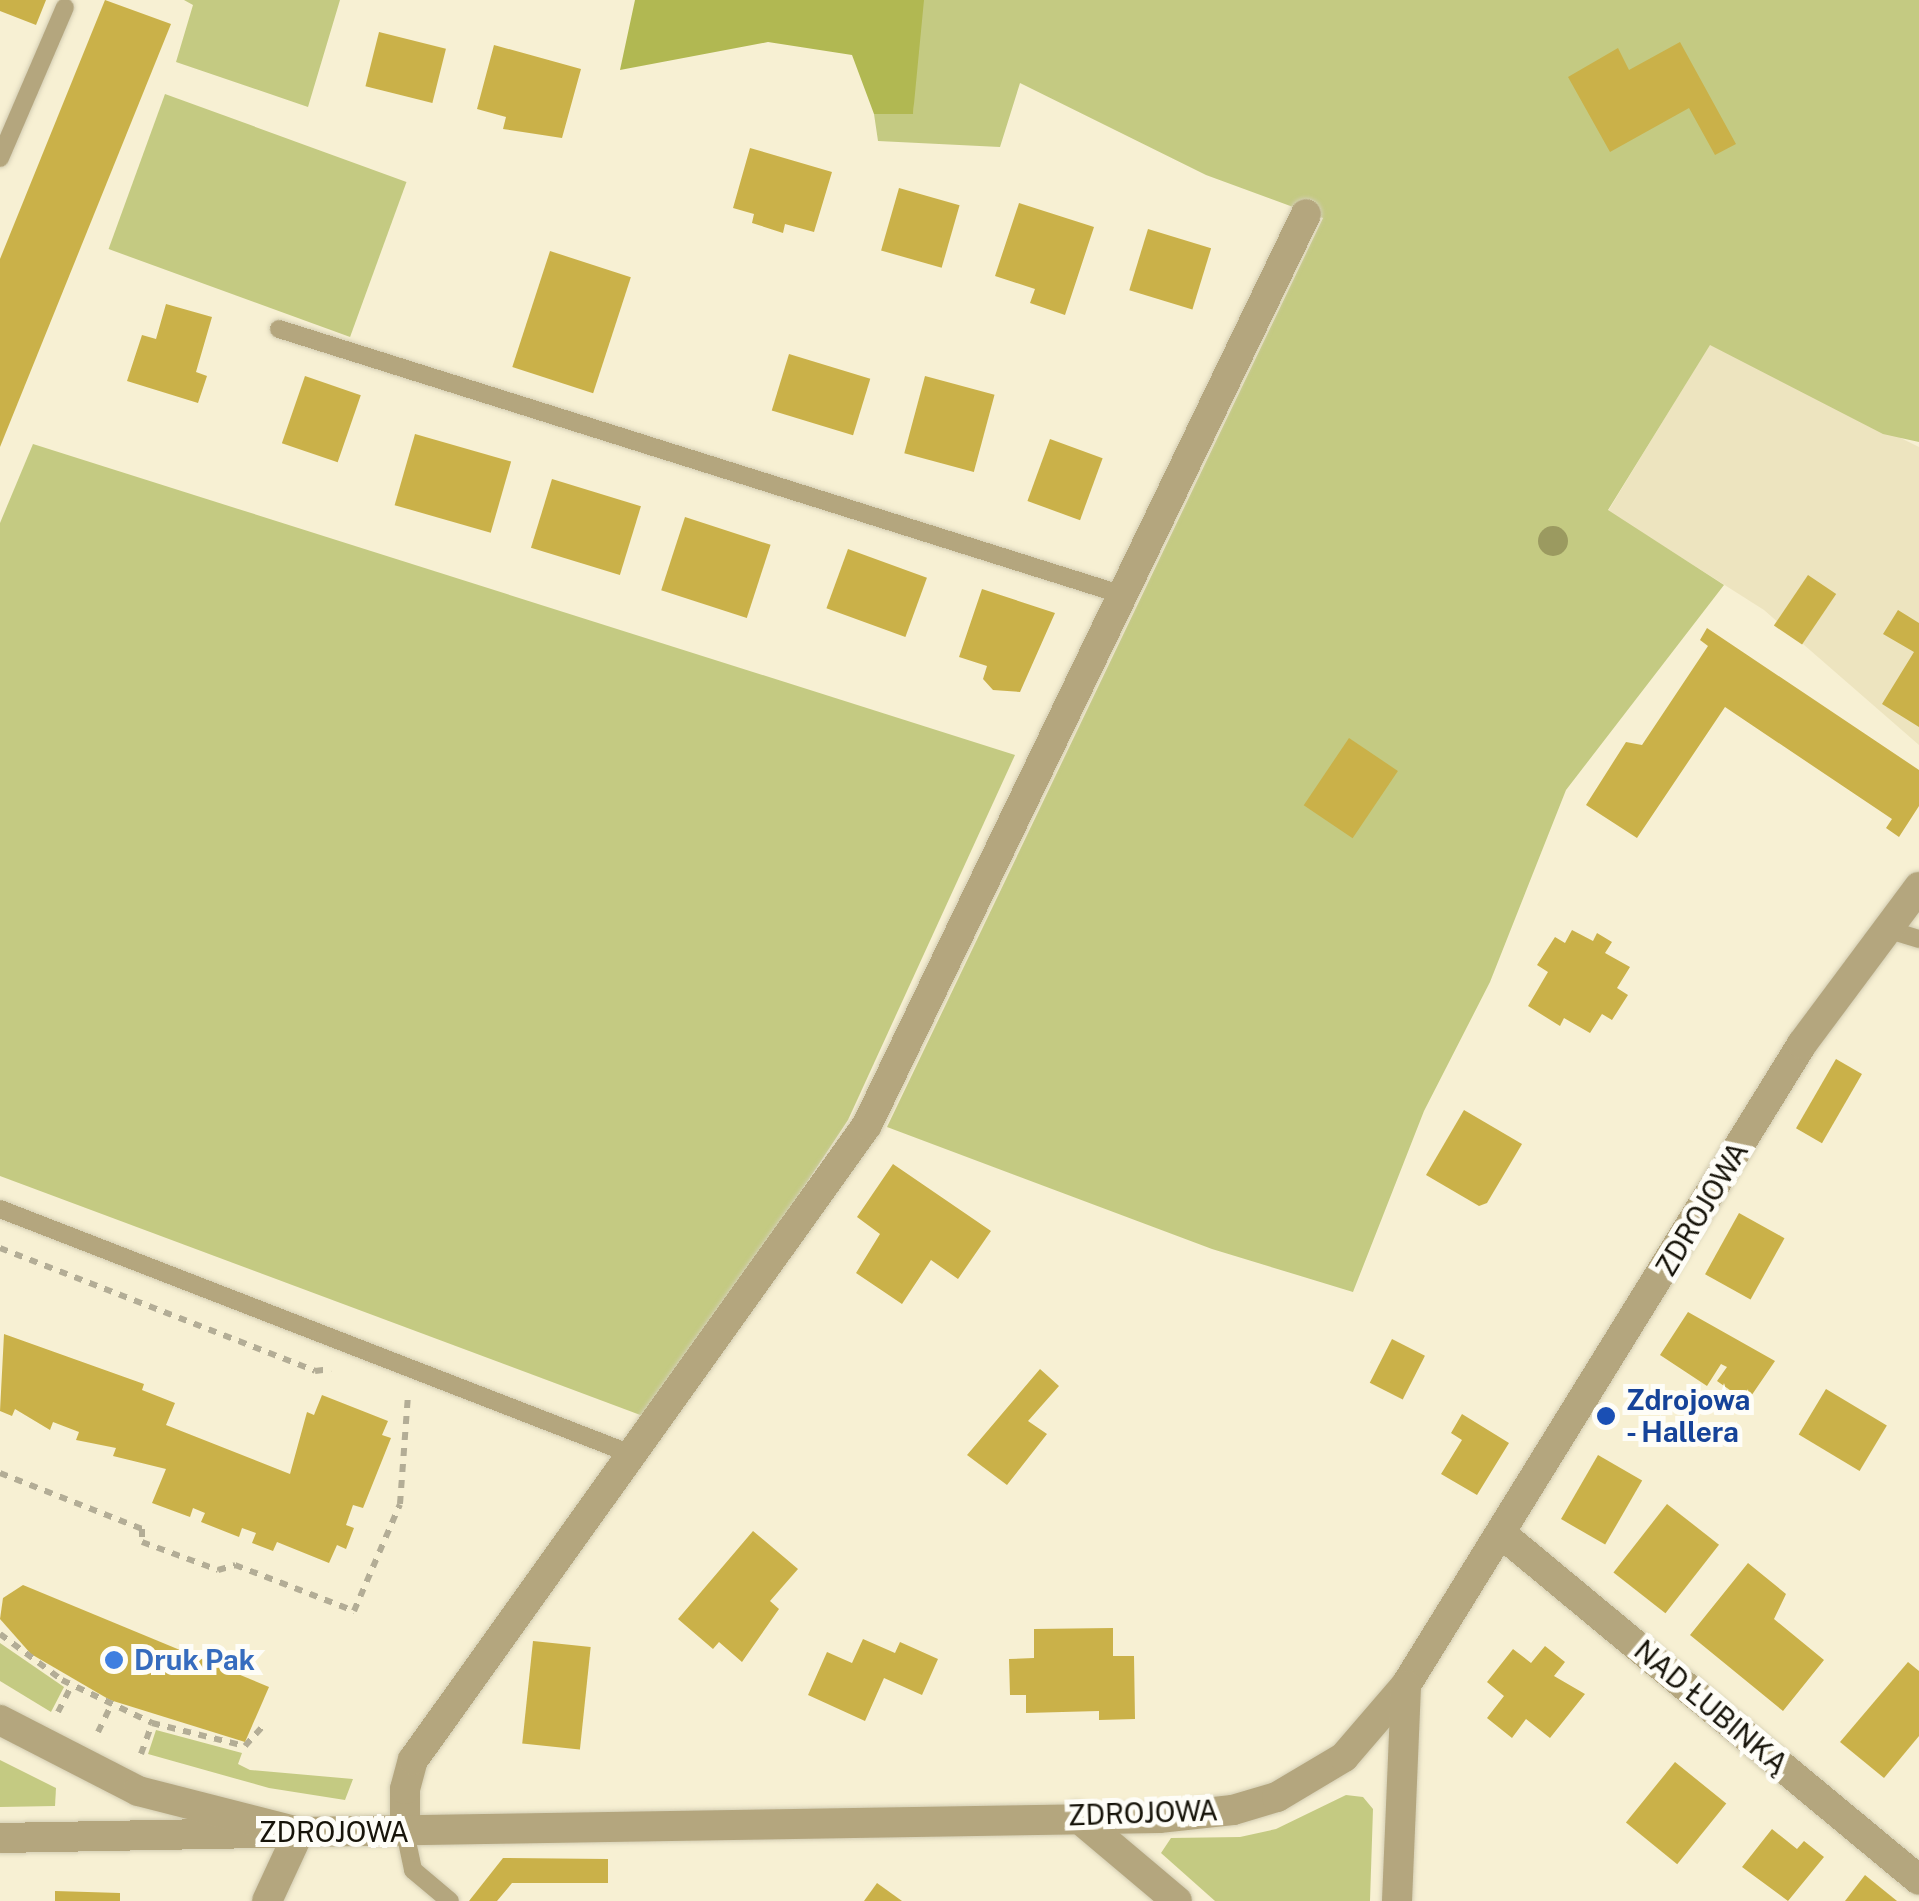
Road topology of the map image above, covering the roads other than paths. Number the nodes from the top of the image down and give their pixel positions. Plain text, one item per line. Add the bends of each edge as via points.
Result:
1 (65, 7) dead end
2 (0, 158) edge
3 (1306, 214) dead end
4 (279, 329) dead end
5 (1123, 594) junction
6 (1919, 887) edge
7 (1882, 928) junction
8 (1919, 940) edge
9 (0, 1209) edge
10 (636, 1456) junction
11 (1502, 1535) junction
12 (1406, 1685) junction
13 (0, 1720) edge
14 (1076, 1816) junction
15 (299, 1832) junction
16 (405, 1832) junction
17 (0, 1838) edge
18 (1919, 1880) edge
19 (267, 1901) edge
20 (450, 1901) edge
21 (1177, 1901) edge
22 (1398, 1901) edge

1 - 2 lane
3 - 5 street
4 - 5 lane
5 - 10 street via 867,1125
6 - 7 street, ZDROJOWA
7 - 8 lane
7 - 11 street, ZDROJOWA via 1802,1044
9 - 10 lane
10 - 16 street via 413,1760
11 - 12 street, ZDROJOWA
11 - 18 street, NAD ŁUBINKĄ
12 - 14 street, ZDROJOWA via 1344,1757 1277,1797 1160,1818
12 - 22 street
13 - 15 street via 138,1790
14 - 16 street, ZDROJOWA
14 - 21 street
15 - 16 street, ZDROJOWA
15 - 17 street, ZDROJOWA
15 - 19 street
16 - 20 lane via 413,1870

